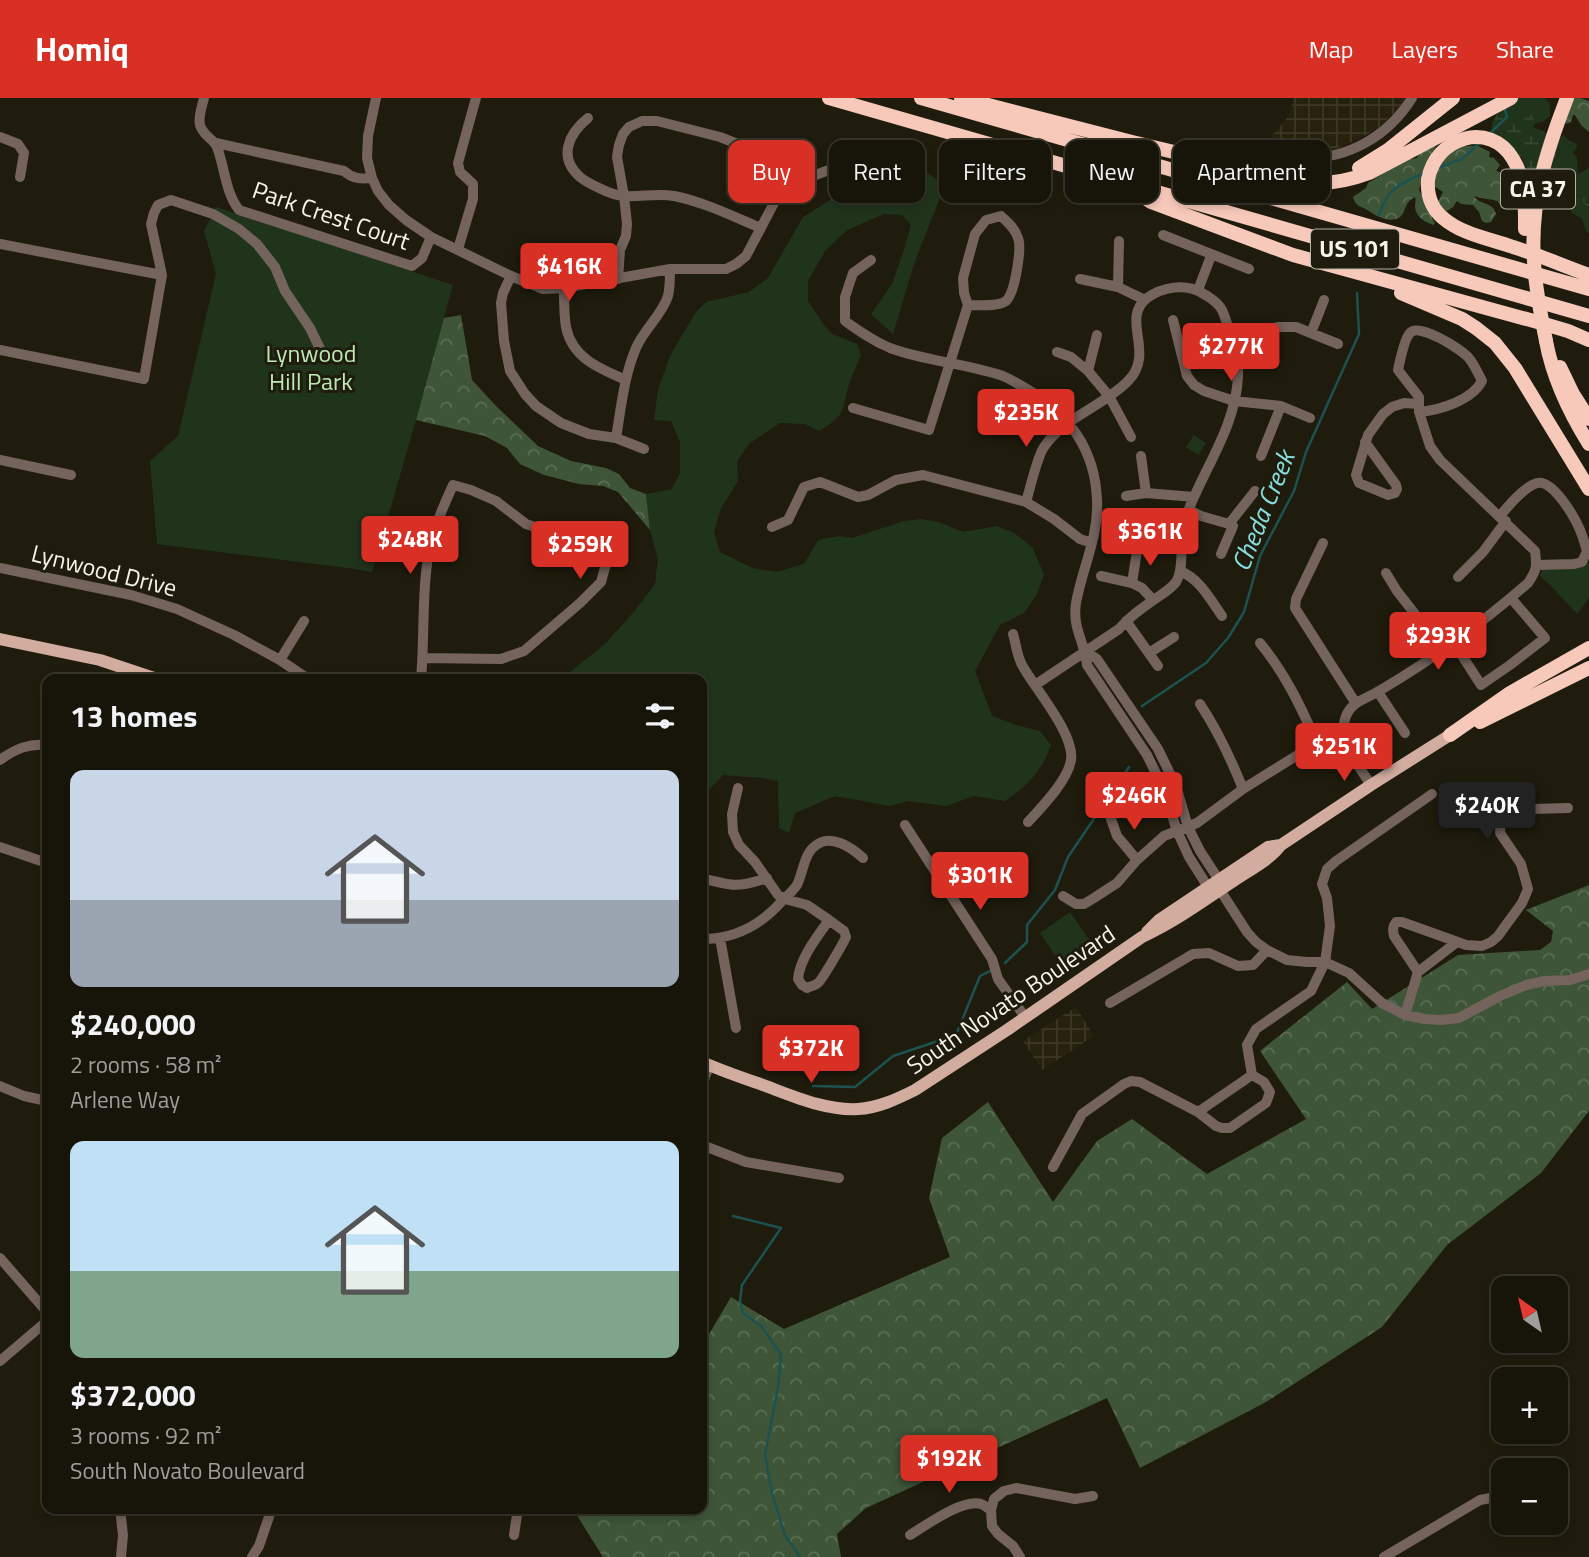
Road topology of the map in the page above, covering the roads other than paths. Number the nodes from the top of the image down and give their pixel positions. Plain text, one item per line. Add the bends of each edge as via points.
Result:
1 (204, 98) edge
2 (376, 98) edge
3 (476, 98) edge
4 (829, 98) edge
5 (920, 98) edge
6 (961, 98) edge
7 (1412, 98) edge
8 (1453, 98) edge
9 (1510, 98) edge
10 (1567, 98) edge
11 (588, 118) dead end
12 (0, 137) edge
13 (728, 140) edge
14 (216, 143) junction
15 (1173, 152) edge
16 (1330, 155) edge
17 (1065, 167) edge
18 (20, 177) dead end
19 (1330, 177) edge
20 (372, 178) junction
21 (1330, 183) edge
22 (1159, 194) edge
23 (624, 196) junction
24 (774, 203) edge
25 (1154, 203) edge
26 (761, 228) junction
27 (1163, 235) dead end
28 (431, 237) junction
29 (1119, 241) dead end
30 (0, 244) edge
31 (458, 249) junction
32 (1211, 256) junction
33 (870, 260) dead end
34 (670, 269) junction
35 (1249, 269) dead end
36 (162, 275) junction
37 (1589, 275) edge
38 (511, 276) junction
39 (1368, 277) junction
40 (618, 279) junction
41 (1080, 279) dead end
42 (1536, 285) junction
43 (1118, 287) junction
44 (564, 288) junction
45 (1589, 289) edge
46 (1198, 290) junction
47 (1144, 300) junction
48 (1324, 300) dead end
49 (968, 305) junction
50 (1589, 316) edge
51 (1173, 320) dead end
52 (1311, 333) junction
53 (1097, 335) dead end
54 (1232, 341) junction
55 (1589, 341) edge
56 (1548, 342) junction
57 (1338, 344) dead end
58 (0, 350) edge
59 (1191, 350) dead end
60 (1057, 352) dead end
61 (325, 359) dead end
62 (950, 363) junction
63 (1088, 372) junction
64 (626, 380) junction
65 (1109, 396) junction
66 (1234, 401) junction
67 (1419, 404) junction
68 (1281, 407) junction
69 (853, 408) dead end
70 (1310, 418) dead end
71 (1589, 419) edge
72 (1069, 423) junction
73 (1131, 437) dead end
74 (616, 438) junction
75 (1365, 442) junction
76 (1589, 444) edge
77 (644, 449) dead end
78 (1141, 456) dead end
79 (1261, 456) dead end
80 (0, 460) edge
81 (71, 475) dead end
82 (1589, 489) edge
83 (1255, 491) dead end
84 (1146, 493) junction
85 (1126, 496) dead end
86 (1194, 497) junction
87 (1026, 502) junction
88 (1189, 510) junction
89 (1503, 519) junction
90 (1229, 524) junction
91 (772, 527) dead end
92 (1139, 538) dead end
93 (1092, 543) junction
94 (1323, 543) dead end
95 (1221, 554) dead end
96 (1537, 565) junction
97 (0, 568) edge
98 (1180, 571) junction
99 (1385, 573) dead end
100 (1101, 576) dead end
101 (1458, 578) dead end
102 (1132, 583) junction
103 (1511, 598) junction
104 (1153, 600) junction
105 (1222, 616) dead end
106 (304, 621) dead end
107 (1126, 621) junction
108 (1013, 634) dead end
109 (1174, 637) dead end
110 (0, 639) edge
111 (1589, 640) edge
112 (1260, 643) dead end
113 (1454, 643) junction
114 (1589, 648) edge
115 (1443, 650) junction
116 (1086, 652) junction
117 (1149, 653) junction
118 (423, 658) junction
119 (280, 660) junction
120 (1589, 663) edge
121 (1158, 666) dead end
122 (1554, 667) junction
123 (1589, 668) edge
124 (142, 674) edge
125 (301, 674) edge
126 (421, 674) edge
127 (1035, 685) junction
128 (1378, 692) junction
129 (1523, 700) junction
130 (1355, 702) junction
131 (1200, 704) dead end
132 (1405, 733) dead end
133 (1450, 735) junction
134 (42, 745) edge
135 (0, 760) edge
136 (1371, 785) junction
137 (738, 788) dead end
138 (1243, 789) junction
139 (1432, 794) dead end
140 (1568, 808) dead end
141 (1110, 816) dead end
142 (1028, 822) dead end
143 (905, 825) dead end
144 (1182, 829) junction
145 (0, 848) edge
146 (863, 858) dead end
147 (1137, 860) junction
148 (42, 861) edge
149 (767, 878) junction
150 (707, 879) edge
151 (1216, 886) junction
152 (1063, 896) dead end
153 (785, 899) junction
154 (829, 920) junction
155 (707, 939) edge
156 (720, 939) junction
157 (1457, 942) junction
158 (1267, 950) junction
159 (1325, 962) junction
160 (1418, 972) junction
161 (1589, 974) edge
162 (1110, 1003) dead end
163 (1405, 1015) junction
164 (1025, 1017) junction
165 (736, 1028) dead end
166 (707, 1064) edge
167 (1252, 1075) junction
168 (0, 1086) edge
169 (42, 1100) edge
170 (1198, 1112) junction
171 (707, 1146) edge
172 (1053, 1167) dead end
173 (839, 1178) dead end
174 (0, 1258) edge
175 (42, 1306) edge
176 (42, 1325) edge
177 (0, 1361) edge
178 (1093, 1496) dead end
179 (1491, 1498) edge
180 (991, 1510) junction
181 (121, 1514) edge
182 (270, 1514) edge
183 (517, 1514) edge
184 (514, 1535) dead end
185 (910, 1535) dead end
186 (121, 1557) edge
187 (252, 1557) edge
188 (1020, 1557) edge
189 (1384, 1557) edge

1 - 14 street, Park Crest Court via 201,128
2 - 20 street via 368,136
3 - 31 street via 458,163 460,172 473,184 473,199
4 - 17 highway, US 101
5 - 45 highway, US 101
6 - 15 highway
7 - 16 street via 1385,131
8 - 19 highway via 1363,167
9 - 21 highway via 1377,169
10 - 42 highway, CA 37, bridge via 1545,155 1536,195
11 - 23 street via 577,127 568,146 572,169 582,179
12 - 18 street via 18,144 24,153
13 - 23 street via 657,121 629,127 618,145 617,157
14 - 20 street via 344,171 351,177
14 - 28 street, Park Crest Court via 232,201 239,210 412,266 422,258
20 - 28 street via 389,205
22 - 50 highway, US 101
23 - 26 street via 673,195
23 - 40 street via 627,224
24 - 26 street
25 - 39 highway via 1293,255
26 - 34 street via 746,256 731,267
27 - 32 street
28 - 31 street
29 - 43 street
30 - 36 street
31 - 38 street
32 - 35 street
32 - 46 street
33 - 62 street via 853,273 845,297 845,321 891,348
34 - 40 street
34 - 64 street via 669,294 636,347
36 - 58 street via 144,379
36 - 61 street, Park Crest Court via 151,223 158,205 171,200 213,214 257,244 275,267
37 - 42 highway, bridge via 1453,225 1444,219 1433,206 1428,180 1432,164 1449,145 1485,139 1497,143 1515,162 1522,181 1527,251
38 - 44 street via 543,289
38 - 74 street via 501,303 504,341 517,383 536,406 561,424
39 - 55 highway via 1550,326
39 - 82 highway via 1462,320 1495,344 1515,368
40 - 44 street
41 - 43 street
42 - 56 highway, CA 37, bridge
43 - 47 street
44 - 64 street via 566,326 577,352
46 - 47 street via 1167,288
46 - 54 street via 1216,300 1224,312
47 - 65 street via 1135,317 1140,346 1136,370
48 - 52 street
49 - 49 street via 1004,302 1014,287 1020,241 1002,216 986,220 975,234 962,278
49 - 62 street
51 - 66 street via 1187,376 1204,391
52 - 54 street via 1279,327 1245,333
52 - 57 street
53 - 63 street
54 - 59 street
54 - 66 street via 1239,374
56 - 71 highway
56 - 76 highway via 1563,398
60 - 63 street
62 - 69 street via 929,430
62 - 72 street via 1005,377 1043,398
63 - 65 street
64 - 74 street
65 - 72 street
65 - 73 street
66 - 68 street
66 - 86 street via 1229,424
67 - 67 street via 1398,370 1408,334 1414,330 1460,349 1482,381 1447,407
67 - 75 street via 1392,407
67 - 89 street via 1430,446 1440,460
68 - 70 street
68 - 79 street
72 - 87 street via 1043,448
72 - 93 street via 1090,459 1095,478 1097,523
74 - 77 street
75 - 75 street via 1357,480 1388,495 1395,493 1396,485
78 - 84 street
80 - 81 street
83 - 90 street
84 - 85 street
84 - 86 street
86 - 88 street
87 - 91 street via 923,475 896,480 858,497 820,482 804,487 788,520
87 - 93 street
88 - 90 street
88 - 98 street via 1181,532
89 - 96 street via 1535,551
89 - 96 street via 1520,494 1537,483 1550,487 1566,505 1587,551 1583,562
89 - 101 street via 1483,552
90 - 95 street via 1233,526
92 - 102 street
93 - 116 street via 1076,604 1078,634
94 - 130 street via 1295,608
96 - 103 street via 1528,583
97 - 119 street, Lynwood Drive via 155,601
98 - 104 street via 1168,590
98 - 105 street via 1195,580
99 - 115 street
100 - 102 street
102 - 104 street
103 - 113 street
103 - 113 street via 1545,638 1510,666 1481,685
104 - 107 street
106 - 119 street
107 - 116 street
107 - 117 street
108 - 127 street via 1020,662
109 - 117 street
110 - 124 main road via 100,660
111 - 122 highway
112 - 138 street via 1275,661 1317,743
113 - 115 street
114 - 122 highway
115 - 128 street
116 - 127 street
116 - 144 street via 1087,665 1157,772
117 - 121 street
118 - 118 street via 501,659 524,651 601,582 606,564 600,549 578,534 526,524 496,501 453,485 431,542
118 - 126 street
119 - 125 street, Lynwood Drive
120 - 129 highway
122 - 133 highway
123 - 129 highway
127 - 142 street via 1066,733 1072,751 1064,778
128 - 130 street
128 - 132 street
129 - 133 highway
130 - 136 street via 1345,717 1345,737
131 - 138 street
133 - 136 main road, South Novato Boulevard
134 - 135 street via 19,748
136 - 151 main road, South Novato Boulevard via 1274,854
137 - 149 street via 733,832
138 - 144 street
139 - 159 street via 1327,869 1322,884 1330,926
140 - 157 street via 1501,810 1500,833 1521,864 1528,889 1491,942 1476,947
141 - 147 street via 1117,836
143 - 164 street
144 - 147 street via 1164,836
144 - 151 street via 1200,851
145 - 148 street
146 - 153 street via 838,842 816,844 796,887
147 - 152 street via 1118,883 1084,904
149 - 150 street via 745,885
149 - 153 street
151 - 158 street via 1247,932
151 - 164 main road, South Novato Boulevard via 1164,927
153 - 154 street via 807,905
153 - 156 street via 770,915
154 - 154 street via 844,931 844,945 818,983 807,988 798,972
155 - 156 street
156 - 165 street
157 - 160 street
157 - 160 street via 1396,922 1394,936
158 - 159 street via 1287,960
158 - 162 street via 1253,965 1238,966 1209,953 1193,954
159 - 163 street via 1349,973 1382,1003
159 - 167 street via 1311,991 1256,1029 1247,1045
160 - 163 street
161 - 163 street via 1526,985 1459,1018
164 - 166 main road, South Novato Boulevard via 915,1090 857,1109 803,1100
167 - 170 street
167 - 170 street via 1270,1092 1266,1103 1230,1128 1216,1126
168 - 169 street
170 - 172 street via 1140,1082 1124,1084 1082,1114
171 - 173 street via 746,1162
174 - 175 street
176 - 177 street
178 - 180 street via 1075,1499 1016,1488 994,1499
179 - 189 street
180 - 185 street via 967,1504
180 - 188 street via 992,1526
181 - 186 street
182 - 187 street
183 - 184 street

